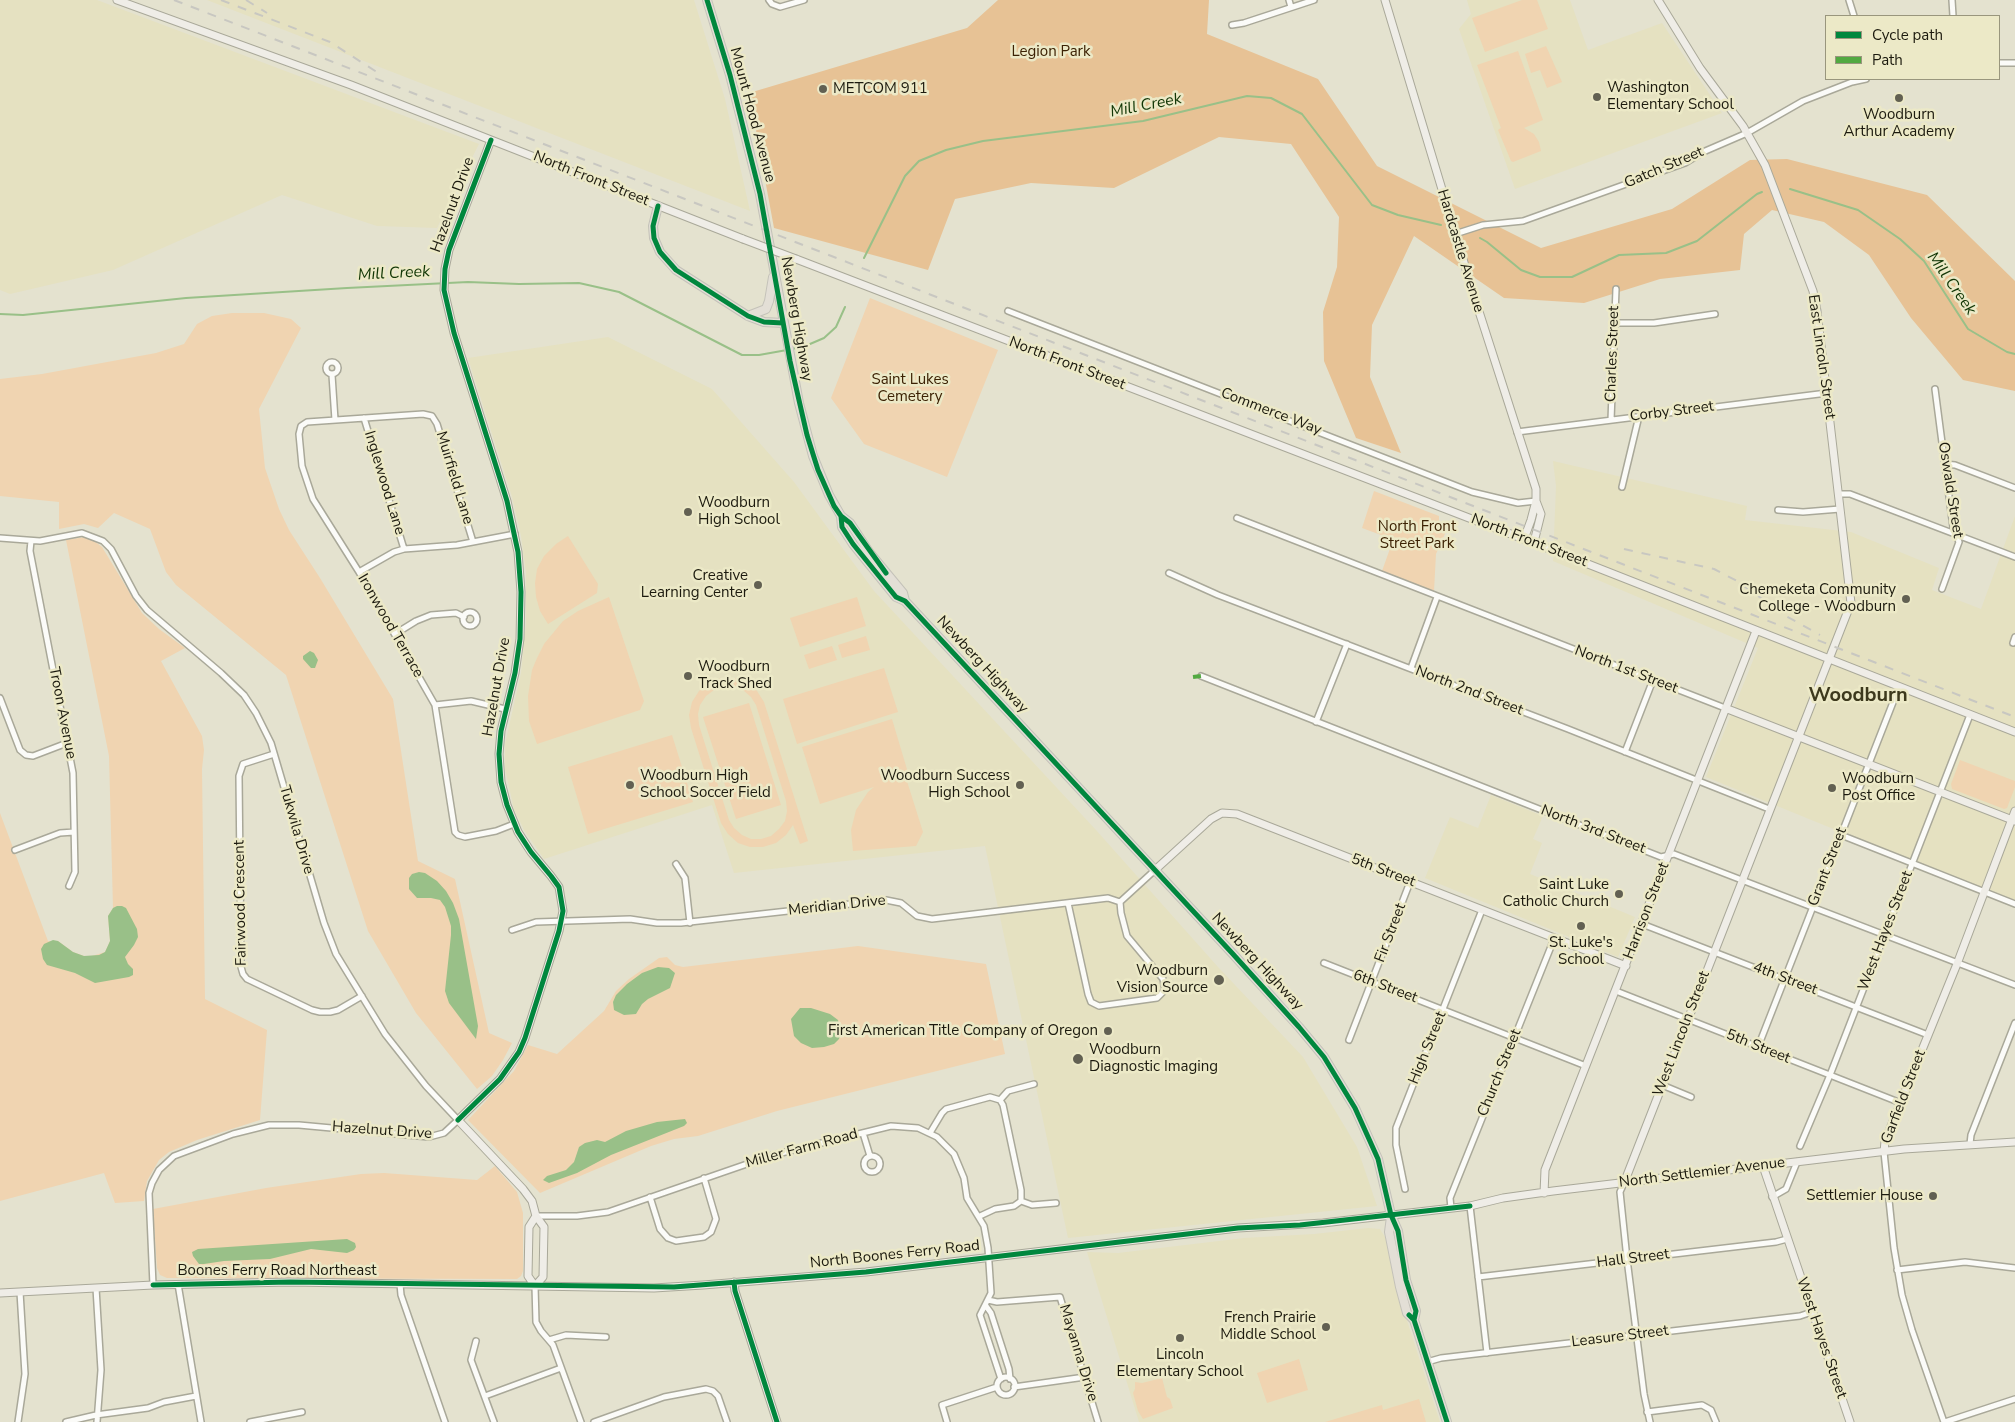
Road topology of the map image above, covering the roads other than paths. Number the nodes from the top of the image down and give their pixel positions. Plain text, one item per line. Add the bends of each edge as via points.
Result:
1 (117, 0) edge
2 (707, 0) edge
3 (769, 0) edge
4 (804, 0) edge
5 (1289, 0) edge
6 (1314, 0) edge
7 (1386, 0) edge
8 (1658, 0) edge
9 (1849, 0) edge
10 (1952, 0) edge
11 (1291, 7) junction
12 (1854, 15) edge
13 (1953, 15) edge
14 (1232, 25) dead end
15 (2000, 63) edge
16 (2015, 64) edge
17 (1861, 80) edge
18 (1747, 133) junction
19 (491, 140) junction
20 (658, 206) junction
21 (1455, 234) junction
22 (768, 238) joint
23 (774, 269) junction
24 (1616, 289) dead end
25 (1008, 311) dead end
26 (1715, 314) dead end
27 (748, 316) junction
28 (783, 323) junction
29 (1614, 323) junction
30 (332, 374) dead end
31 (1935, 389) dead end
32 (1827, 393) junction
33 (1639, 416) junction
34 (364, 418) junction
35 (335, 420) junction
36 (1611, 420) junction
37 (1517, 432) junction
38 (1946, 464) junction
39 (1622, 487) dead end
40 (2015, 488) edge
41 (1838, 494) junction
42 (1536, 501) junction
43 (1840, 509) junction
44 (1778, 510) dead end
45 (1238, 518) dead end
46 (515, 534) junction
47 (1957, 535) junction
48 (0, 538) edge
49 (1524, 539) junction
50 (30, 541) junction
51 (473, 542) junction
52 (1534, 542) junction
53 (404, 549) junction
54 (2015, 557) edge
55 (359, 572) junction
56 (1169, 573) dead end
57 (1942, 589) dead end
58 (1437, 597) junction
59 (464, 617) dead end
60 (1756, 631) junction
61 (395, 634) junction
62 (2015, 637) edge
63 (1347, 644) junction
64 (2013, 644) dead end
65 (1828, 659) junction
66 (1411, 668) junction
67 (1201, 676) dead end
68 (1653, 680) junction
69 (1899, 687) junction
70 (0, 698) edge
71 (435, 705) junction
72 (1725, 708) junction
73 (506, 709) junction
74 (1970, 715) junction
75 (1316, 722) junction
76 (2015, 732) edge
77 (1798, 737) junction
78 (68, 743) junction
79 (1626, 752) junction
80 (274, 754) junction
81 (1868, 764) junction
82 (1698, 781) junction
83 (1940, 792) junction
84 (1769, 809) junction
85 (2015, 811) edge
86 (2013, 821) edge
87 (514, 824) junction
88 (74, 832) junction
89 (1841, 835) junction
90 (15, 850) dead end
91 (1668, 855) junction
92 (676, 864) dead end
93 (1912, 864) junction
94 (1155, 870) junction
95 (1742, 879) junction
96 (1410, 882) junction
97 (69, 886) dead end
98 (1984, 892) junction
99 (1120, 902) junction
100 (1068, 903) junction
101 (2015, 904) edge
102 (1813, 907) junction
103 (1482, 910) junction
104 (561, 921) junction
105 (690, 922) junction
106 (1642, 924) junction
107 (512, 930) dead end
108 (1884, 935) junction
109 (1554, 939) junction
110 (1714, 952) junction
111 (1324, 963) dead end
112 (1957, 964) junction
113 (1626, 966) junction
114 (1785, 979) junction
115 (1372, 981) junction
116 (2015, 985) edge
117 (1616, 991) junction
118 (362, 996) junction
119 (1857, 1007) junction
120 (1443, 1010) junction
121 (1688, 1019) junction
122 (2015, 1023) edge
123 (1928, 1035) junction
124 (1515, 1038) junction
125 (1350, 1040) dead end
126 (1758, 1047) junction
127 (1586, 1066) junction
128 (1830, 1075) junction
129 (1034, 1084) dead end
130 (1662, 1085) junction
131 (1691, 1097) dead end
132 (1000, 1100) junction
133 (1901, 1103) junction
134 (458, 1120) junction
135 (863, 1133) junction
136 (930, 1133) junction
137 (2015, 1142) edge
138 (1970, 1144) junction
139 (1800, 1146) dead end
140 (1884, 1152) junction
141 (870, 1156) dead end
142 (1797, 1162) junction
143 (1762, 1166) junction
144 (704, 1178) junction
145 (1624, 1183) junction
146 (1405, 1189) dead end
147 (1544, 1193) junction
148 (1772, 1196) junction
149 (650, 1197) junction
150 (1021, 1201) junction
151 (1056, 1203) dead end
152 (1470, 1206) junction
153 (1451, 1208) junction
154 (1391, 1215) junction
155 (536, 1216) junction
156 (980, 1216) junction
157 (1787, 1239) junction
158 (988, 1257) junction
159 (1627, 1259) junction
160 (2015, 1268) edge
161 (1897, 1270) junction
162 (1478, 1277) junction
163 (734, 1282) junction
164 (178, 1284) junction
165 (400, 1284) junction
166 (153, 1285) junction
167 (535, 1286) junction
168 (96, 1288) junction
169 (20, 1292) junction
170 (0, 1293) edge
171 (987, 1303) junction
172 (1812, 1312) junction
173 (1637, 1336) junction
174 (606, 1337) dead end
175 (549, 1340) junction
176 (476, 1341) dead end
177 (1488, 1353) junction
178 (1427, 1362) junction
179 (561, 1368) junction
180 (1085, 1377) junction
181 (1001, 1378) junction
182 (1010, 1379) junction
183 (997, 1387) junction
184 (1014, 1387) junction
185 (196, 1396) junction
186 (485, 1396) junction
187 (2015, 1399) edge
188 (302, 1412) dead end
189 (1647, 1412) junction
190 (96, 1415) junction
191 (18, 1422) edge
192 (66, 1422) edge
193 (97, 1422) edge
194 (201, 1422) edge
195 (250, 1422) edge
196 (445, 1422) edge
197 (494, 1422) edge
198 (581, 1422) edge
199 (594, 1422) edge
200 (727, 1422) edge
201 (777, 1422) edge
202 (947, 1422) edge
203 (1098, 1422) edge
204 (1446, 1422) edge
205 (1650, 1422) edge
206 (1716, 1422) edge
207 (1850, 1422) edge
208 (1944, 1422) edge

1 - 19 street, North Front Street
2 - 22 main road, Mount Hood Avenue via 742,121
3 - 4 street via 780,7
5 - 11 street
6 - 11 street
7 - 21 street, Hardcastle Avenue
8 - 18 street, East Lincoln Street via 1700,68
9 - 12 street
10 - 13 street
11 - 14 street
15 - 16 street
17 - 18 street, Gatch Street via 1810,98
18 - 21 street, Gatch Street via 1685,163 1523,221 1483,225
18 - 32 street, East Lincoln Street via 1767,170 1813,291
19 - 20 street, North Front Street
19 - 46 street, Hazelnut Drive via 453,237 446,261 444,290
20 - 27 main road via 653,234 667,261 680,274
20 - 49 street, North Front Street, bridge
21 - 37 street, Hardcastle Avenue
22 - 23 main road, Newberg Highway
23 - 27 main road via 768,306 763,312
23 - 28 main road, Newberg Highway
24 - 29 street, Charles Street
25 - 42 street, Commerce Way via 1472,492 1518,503
26 - 29 street via 1654,323
27 - 28 main road via 764,322
28 - 94 main road, Newberg Highway via 807,435 840,516 850,523 869,552 903,592 905,601
29 - 36 street, Charles Street
30 - 35 street
31 - 38 street, Oswald Street
32 - 33 street, Corby Street
32 - 41 street, East Lincoln Street
33 - 36 street, Corby Street
33 - 39 street
34 - 35 street
34 - 51 street, Muirfield Lane via 432,416
34 - 53 street, Inglewood Lane
35 - 55 street, Ironwood Terrace via 307,422 301,426 300,455 310,492 319,510
36 - 37 street, Corby Street
37 - 42 street, Hardcastle Avenue via 1536,489
38 - 40 street
38 - 47 street, Oswald Street via 1953,527
41 - 43 street, East Lincoln Street
41 - 47 street via 1850,494
42 - 49 street, Hardcastle Avenue
42 - 52 street, Hardcastle Avenue via 1541,514
43 - 44 street
43 - 65 street, East Lincoln Street via 1851,603
45 - 58 street, North 1st Street
46 - 51 street
46 - 73 street, Hazelnut Drive via 521,578 521,621 515,673
47 - 54 street
47 - 57 street, Oswald Street via 1959,542
48 - 50 street, Tukwila Drive
49 - 52 street, North Front Street
50 - 78 street, Troon Avenue
50 - 80 street, Tukwila Drive via 77,533 103,541 147,610 244,695 261,722
51 - 53 street
52 - 60 street, North Front Street
53 - 55 street
55 - 61 street, Ironwood Terrace
56 - 63 street, North 2nd Street
58 - 66 street
58 - 68 street, North 1st Street
59 - 61 street via 456,614 431,615
60 - 65 street, North Front Street
60 - 72 street, Harrison Street
61 - 71 street, Ironwood Terrace
62 - 64 street
63 - 66 street, North 2nd Street
63 - 75 street
65 - 69 street, North Front Street
65 - 77 street, West Lincoln Street
66 - 79 street, North 2nd Street
67 - 75 street, North 3rd Street
68 - 72 street, North 1st Street
68 - 79 street
69 - 74 street, North Front Street
69 - 81 street, Grant Street
70 - 78 street via 20,750 26,755 33,756
71 - 73 street via 471,701
71 - 87 street, Ironwood Terrace via 454,827 458,835 465,837 491,832
72 - 77 street, North 1st Street
72 - 82 street, Harrison Street
73 - 87 street, Hazelnut Drive via 500,744 500,772
74 - 76 street, North Front Street
74 - 83 street, West Hayes Street
75 - 91 street, North 3rd Street via 1661,857
77 - 81 street, North 1st Street
77 - 84 street, West Lincoln Street
78 - 88 street, Troon Avenue via 73,773
79 - 82 street, North 2nd Street
80 - 118 street, Tukwila Drive via 328,933 336,954
80 - 118 street, Fairwood Crescent via 243,764 239,776 243,974 247,979 320,1012 338,1010
81 - 83 street, North 1st Street
81 - 89 street, Grant Street
82 - 84 street, North 2nd Street
82 - 91 street, Harrison Street
83 - 86 street, North 1st Street
83 - 93 street, West Hayes Street
84 - 95 street, West Lincoln Street
85 - 86 street, Garfield Street
86 - 98 street, Garfield Street
87 - 104 street, Hazelnut Drive via 558,888 563,905
88 - 90 street via 60,833
88 - 97 street, Troon Avenue via 75,872
89 - 93 street
89 - 102 street, Grant Street
91 - 95 street, North 3rd Street via 1674,854
91 - 106 street, Harrison Street
92 - 105 street via 685,878
93 - 98 street
93 - 108 street, West Hayes Street
94 - 96 street, 5th Street via 1211,819 1227,813 1250,819
94 - 99 street
94 - 154 main road, Newberg Highway via 1282,1008 1333,1072 1374,1147
95 - 102 street, North 3rd Street
95 - 110 street, West Lincoln Street
96 - 103 street, 5th Street
96 - 115 street, Fir Street
98 - 101 street
98 - 112 street, Garfield Street
99 - 100 street, Meridian Drive via 1108,898
99 - 100 street via 1127,936 1163,979 1165,990 1157,998 1099,1006 1091,1002 1088,994
100 - 105 street, Meridian Drive via 923,918 901,903 886,900
102 - 108 street, North 3rd Street
102 - 114 street, Grant Street
103 - 109 street, 5th Street
103 - 120 street, High Street
104 - 105 street, Meridian Drive via 630,919 665,924
104 - 107 street, Meridian Drive via 532,922
104 - 134 street, Hazelnut Drive via 519,1052 500,1079
106 - 110 street, 4th Street
106 - 113 street, Harrison Street
108 - 112 street, North 3rd Street
108 - 119 street, West Hayes Street
109 - 113 street, 5th Street
109 - 124 street, Church Street
110 - 114 street, 4th Street
110 - 121 street, West Lincoln Street
111 - 115 street, 6th Street
112 - 116 street, North 3rd Street
112 - 123 street, Garfield Street
113 - 117 street, Harrison Street
114 - 119 street, 4th Street
114 - 126 street, Grant Street
115 - 120 street, 6th Street
115 - 125 street, Fir Street
117 - 121 street, 5th Street
117 - 127 street, Harrison Street
118 - 134 street, Tukwila Drive via 385,1034
119 - 123 street, 4th Street
119 - 128 street, West Hayes Street
120 - 124 street, 6th Street
120 - 146 street, High Street via 1396,1128
121 - 126 street, 5th Street
121 - 130 street, West Lincoln Street
122 - 138 street
123 - 133 street, Garfield Street
124 - 127 street, 6th Street
124 - 153 street, Church Street via 1450,1198
126 - 128 street, 5th Street
127 - 147 street, Harrison Street via 1545,1170
128 - 133 street, 5th Street
128 - 139 street, West Hayes Street
129 - 132 street via 1008,1091
130 - 131 street
130 - 145 street, West Lincoln Street
132 - 136 street via 990,1097 946,1109
132 - 150 street
133 - 140 street, Garfield Street
134 - 155 street, Tukwila Drive via 523,1188 532,1201
134 - 166 street, Hazelnut Drive via 444,1133 429,1137 299,1125 269,1126 233,1134 174,1156 159,1170 149,1193
135 - 136 street, Miller Farm Road via 891,1126 907,1126
135 - 141 street
135 - 144 street, Miller Farm Road via 773,1155
136 - 156 street, Miller Farm Road via 942,1141 957,1159 967,1198
137 - 138 street, North Settlemier Avenue
138 - 140 street, North Settlemier Avenue
140 - 142 street, North Settlemier Avenue
140 - 161 street, Garfield Street
142 - 143 street, North Settlemier Avenue
142 - 148 street via 1786,1188
143 - 145 street, North Settlemier Avenue
143 - 148 street, West Hayes Street
144 - 149 street, Miller Farm Road
144 - 149 street via 716,1219 711,1232 704,1237 676,1241 662,1234
145 - 147 street, North Settlemier Avenue
145 - 159 street, West Lincoln Street via 1620,1192
147 - 152 street, North Settlemier Avenue
148 - 157 street, West Hayes Street
149 - 155 street, Miller Farm Road via 601,1213
150 - 151 street via 1032,1205
150 - 156 street
152 - 153 street, North Settlemier Avenue
152 - 162 street
153 - 154 street, North Settlemier Avenue
154 - 158 street, North Boones Ferry Road via 1300,1226 1238,1228
154 - 178 main road, Newberg Highway via 1389,1232 1400,1287
155 - 167 street via 529,1227 528,1266 528,1276
155 - 167 street, Tukwila Drive via 544,1227 544,1277
156 - 158 street, Miller Farm Road
157 - 159 street, Hall Street
157 - 172 street, West Hayes Street
158 - 163 street, North Boones Ferry Road via 866,1272
158 - 171 street, Miller Farm Road via 991,1290
159 - 162 street, Hall Street
159 - 173 street, West Lincoln Street
160 - 161 street via 1966,1262
161 - 208 street, Garfield Street via 1912,1330
162 - 177 street
163 - 167 street, North Boones Ferry Road via 654,1288
163 - 201 street
164 - 165 street, Boones Ferry Road Northeast
164 - 166 street, Boones Ferry Road Northeast
164 - 185 street
165 - 167 street, North Boones Ferry Road
165 - 196 street via 400,1293
166 - 168 street, Boones Ferry Road Northeast
167 - 175 street via 536,1322
168 - 169 street, Boones Ferry Road Northeast
168 - 190 street via 101,1370
169 - 170 street, Boones Ferry Road Northeast
169 - 191 street via 25,1374
171 - 180 street, Mayanna Drive via 1060,1297
171 - 181 street, Miller Farm Road via 980,1315
171 - 182 street
172 - 173 street, Leasure Street
172 - 207 street, West Hayes Street
173 - 177 street, Leasure Street
173 - 189 street, West Lincoln Street
174 - 175 street via 566,1335
175 - 179 street
176 - 186 street via 471,1360
177 - 178 street, Leasure Street
178 - 204 main road, Newberg Highway
179 - 186 street
179 - 198 street
180 - 184 street
180 - 203 street, Mayanna Drive
181 - 182 street
181 - 183 street
182 - 184 street
183 - 184 street via 1005,1395
183 - 202 street via 942,1405
185 - 190 street via 148,1408
185 - 194 street
186 - 197 street
187 - 208 street
188 - 195 street
189 - 205 street, West Lincoln Street
189 - 206 street via 1702,1405 1711,1410
190 - 192 street
190 - 193 street
199 - 200 street via 664,1397 698,1390 713,1391 718,1396

